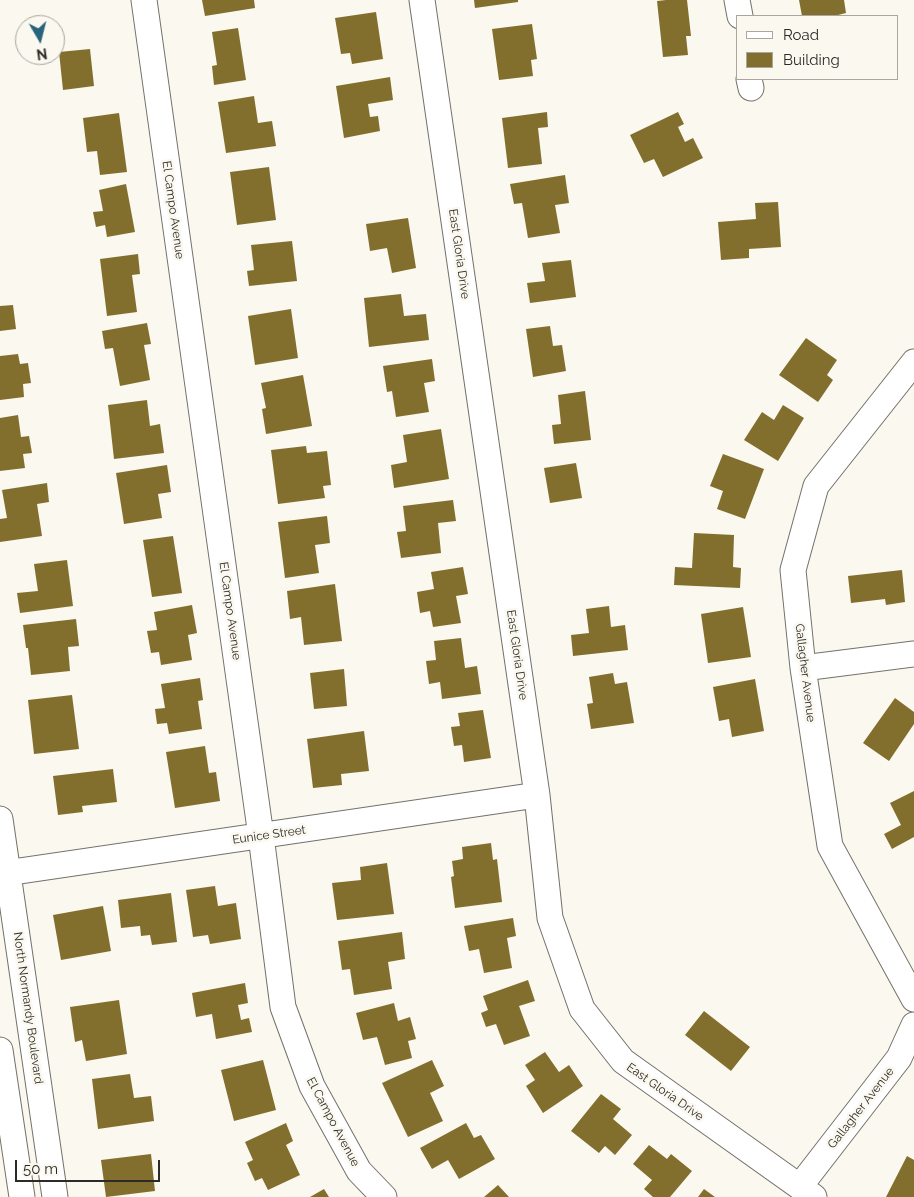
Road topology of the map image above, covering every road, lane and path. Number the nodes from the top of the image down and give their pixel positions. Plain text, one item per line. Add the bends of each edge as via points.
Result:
1 (144, 0) edge
2 (422, 0) edge
3 (738, 0) edge
4 (740, 15) edge
5 (914, 362) edge
6 (914, 654) edge
7 (803, 668) junction
8 (537, 795) junction
9 (0, 819) edge
10 (262, 836) junction
11 (4, 874) edge
12 (914, 999) edge
13 (914, 1025) edge
14 (0, 1050) edge
15 (807, 1192) edge
16 (22, 1197) edge
17 (56, 1197) edge
18 (384, 1197) edge

1 - 10 street, El Campo Avenue
2 - 8 street, East Gloria Drive
3 - 4 street
5 - 7 street, Gallagher Avenue via 816,486 793,570
6 - 7 street
7 - 12 street, Gallagher Avenue via 830,846
8 - 10 street, Eunice Street
8 - 15 street, East Gloria Drive via 550,918 582,1009 622,1062
9 - 11 street, North Normandy Boulevard
10 - 11 street, Eunice Street
10 - 18 street, El Campo Avenue via 283,1007 312,1086 358,1171
11 - 17 street, North Normandy Boulevard
13 - 15 street, Gallagher Avenue via 899,1058
14 - 16 street

